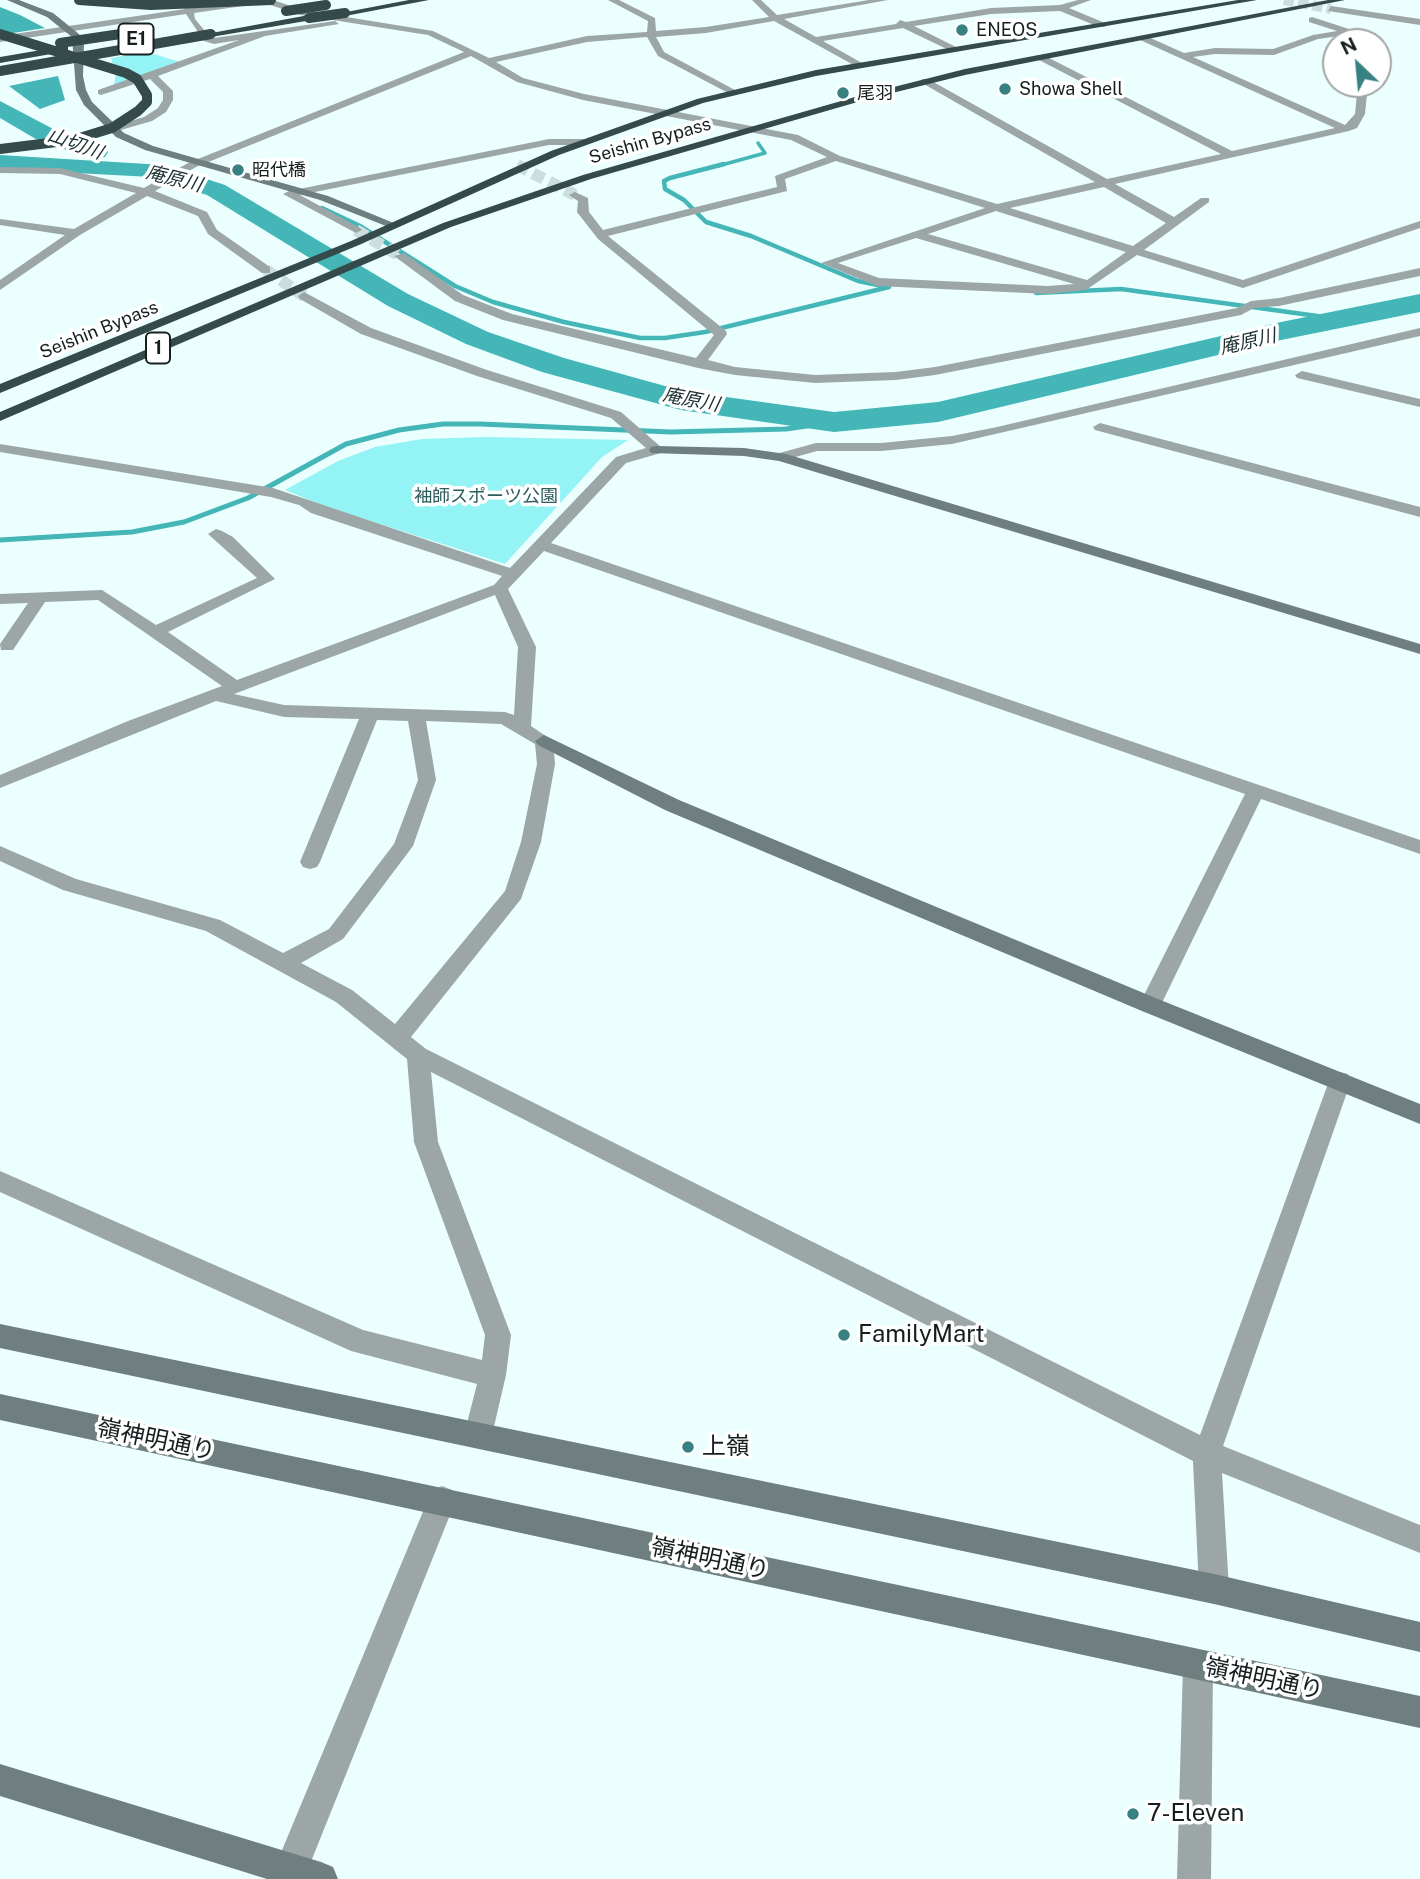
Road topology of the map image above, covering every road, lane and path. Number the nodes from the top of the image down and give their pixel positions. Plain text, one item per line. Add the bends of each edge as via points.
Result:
1 (11, 0) edge
2 (79, 0) edge
3 (167, 0) edge
4 (271, 0) edge
5 (363, 0) edge
6 (418, 0) edge
7 (425, 0) edge
8 (612, 0) edge
9 (756, 0) edge
10 (884, 0) edge
11 (1087, 0) edge
12 (1253, 0) edge
13 (1341, 0) edge
14 (858, 2) edge
15 (979, 5) dead end
16 (1060, 8) junction
17 (1331, 9) tunnel mouth
18 (189, 11) junction
19 (991, 11) junction
20 (274, 12) dead end
21 (343, 12) junction
22 (775, 18) junction
23 (1312, 20) tunnel mouth
24 (354, 21) junction
25 (1420, 22) edge
26 (188, 24) dead end
27 (903, 25) junction
28 (1102, 25) junction
29 (208, 27) junction
30 (69, 28) junction
31 (1337, 28) edge
32 (150, 30) dead end
33 (652, 33) junction
34 (0, 36) edge
35 (262, 36) junction
36 (1322, 36) edge
37 (1143, 38) junction
38 (814, 40) junction
39 (63, 46) junction
40 (953, 49) junction
41 (472, 52) junction
42 (0, 53) edge
43 (1182, 56) junction
44 (1040, 57) junction
45 (0, 60) edge
46 (487, 61) junction
47 (859, 65) junction
48 (0, 71) edge
49 (152, 75) junction
50 (925, 81) junction
51 (101, 92) dead end
52 (732, 92) junction
53 (1362, 98) edge
54 (663, 113) junction
55 (114, 129) junction
56 (1345, 129) junction
57 (751, 130) junction
58 (584, 142) junction
59 (0, 149) edge
60 (496, 152) junction
61 (1233, 156) junction
62 (836, 158) junction
63 (195, 164) junction
64 (517, 164) tunnel mouth
65 (0, 170) edge
66 (1107, 184) junction
67 (148, 189) junction
68 (296, 190) junction
69 (575, 195) tunnel mouth
70 (1205, 200) dead end
71 (995, 208) junction
72 (1172, 221) junction
73 (0, 222) edge
74 (1420, 224) edge
75 (395, 226) junction
76 (76, 233) junction
77 (600, 234) junction
78 (916, 234) junction
79 (355, 237) junction
80 (1135, 251) junction
81 (400, 256) tunnel mouth
82 (266, 271) tunnel mouth
83 (1420, 272) edge
84 (1089, 284) junction
85 (1243, 284) junction
86 (0, 286) edge
87 (304, 296) tunnel mouth
88 (1251, 305) junction
89 (1420, 332) edge
90 (698, 364) junction
91 (1302, 375) dead end
92 (0, 389) edge
93 (1420, 403) edge
94 (0, 417) edge
95 (1100, 426) dead end
96 (0, 448) edge
97 (656, 450) junction
98 (781, 457) junction
99 (1420, 512) edge
100 (216, 534) dead end
101 (542, 545) junction
102 (513, 574) junction
103 (500, 588) junction
104 (40, 598) junction
105 (0, 599) edge
106 (155, 632) junction
107 (7, 646) dead end
108 (1420, 649) edge
109 (234, 687) junction
110 (216, 695) junction
111 (370, 714) junction
112 (416, 716) junction
113 (522, 728) junction
114 (544, 741) junction
115 (0, 782) edge
116 (1256, 790) junction
117 (1420, 847) edge
118 (0, 853) edge
119 (310, 862) dead end
120 (282, 963) junction
121 (1150, 1005) junction
122 (398, 1037) junction
123 (418, 1055) junction
124 (1340, 1081) junction
125 (1420, 1114) edge
126 (0, 1181) edge
127 (0, 1336) edge
128 (493, 1375) junction
129 (0, 1407) edge
130 (478, 1435) junction
131 (1206, 1453) junction
132 (442, 1500) junction
133 (1420, 1539) edge
134 (1214, 1589) junction
135 (1420, 1637) edge
136 (1198, 1665) junction
137 (1420, 1712) edge
138 (0, 1780) edge
139 (299, 1876) edge
140 (1194, 1879) edge

1 - 30 street via 36,8
2 - 4 highway, bridge via 151,5
3 - 18 street via 181,2
5 - 20 highway, bridge
6 - 21 highway
7 - 21 highway
8 - 33 street via 652,20
9 - 22 street
10 - 14 street
11 - 16 street
12 - 28 highway, Seishin Bypass / 1
13 - 37 highway, Seishin Bypass / 1
14 - 22 street
14 - 27 street
15 - 19 street
16 - 19 street
16 - 28 street
17 - 25 street
18 - 24 street via 265,0
18 - 30 street
18 - 35 street via 207,39 220,42
19 - 27 street
21 - 29 highway, bridge
22 - 33 street via 706,30
22 - 38 street
23 - 31 street
24 - 35 street
24 - 41 street via 430,33
26 - 29 highway
27 - 38 street
27 - 40 street
28 - 40 highway, Seishin Bypass / 1
29 - 39 highway, E1
29 - 48 highway, bridge
30 - 34 street
30 - 55 street via 79,43 81,90
32 - 39 highway, E1, bridge
33 - 46 street via 587,39
33 - 52 street via 653,46 661,54
34 - 59 highway, bridge via 126,72 147,94 138,111 112,128 73,140
35 - 49 street
36 - 43 street via 1274,52 1215,51
37 - 43 street
37 - 44 highway, Seishin Bypass / 1
38 - 47 street
39 - 42 highway, E1
39 - 45 highway, E1
40 - 47 highway, Seishin Bypass / 1
41 - 46 street
41 - 63 street
43 - 56 street
44 - 50 highway, Seishin Bypass / 1
44 - 61 street
46 - 54 street via 520,80
47 - 52 highway, Seishin Bypass / 1
49 - 51 street
49 - 55 street via 168,90 162,110
50 - 57 highway, Seishin Bypass / 1
50 - 66 street
52 - 54 highway, Seishin Bypass / 1
53 - 56 street via 1360,114 1353,126
54 - 57 street
54 - 58 highway, Seishin Bypass / 1
55 - 63 street via 127,139
56 - 61 street
57 - 62 street via 810,142
57 - 94 highway, Seishin Bypass / 1 via 536,193 447,225
58 - 60 street via 560,140
58 - 75 highway, Seishin Bypass / 1
60 - 64 street
60 - 68 street
61 - 66 street
62 - 71 street
62 - 77 street via 785,174 779,178 783,189
63 - 67 street
63 - 68 street
65 - 67 street via 60,171
66 - 71 street
66 - 72 street
67 - 76 street
67 - 82 street via 203,214 212,232
68 - 75 street
68 - 79 street via 290,197
69 - 77 street via 584,200 583,212
70 - 72 street
71 - 78 street
71 - 80 street
72 - 80 street
73 - 76 street
74 - 85 street
75 - 79 highway, Seishin Bypass / 1
76 - 86 street
77 - 90 street via 721,334
78 - 84 street
78 - 84 street via 827,263 877,282 1048,289
79 - 92 highway, Seishin Bypass / 1 via 297,267
80 - 84 street
80 - 85 street
81 - 90 street via 471,304
83 - 88 street
85 - 88 street via 1237,288 1238,296
87 - 97 street via 366,331 616,415
88 - 90 street via 1241,311 896,376 815,379
89 - 98 street via 952,440 816,447
91 - 93 street
95 - 99 street
96 - 102 street via 273,493
97 - 98 street
97 - 101 street via 621,460
98 - 108 street
100 - 106 street via 267,579
101 - 102 street
101 - 116 street
102 - 103 street
103 - 109 street
103 - 113 street via 527,647
104 - 105 street
104 - 106 street via 102,595
104 - 107 street
106 - 109 street
109 - 110 street
110 - 111 street via 284,710
110 - 115 street
111 - 112 street
111 - 119 street
112 - 113 street via 505,718
112 - 120 street via 427,780 403,846 336,934
113 - 114 street
114 - 121 street via 672,805
114 - 122 street via 546,764 531,842 514,894
116 - 117 street
116 - 121 street
118 - 120 street via 70,885 213,925
120 - 122 street via 344,996
121 - 124 street
122 - 123 street
123 - 128 street via 426,1142 498,1335
123 - 131 street
124 - 125 street
124 - 131 street
126 - 128 street via 360,1342
127 - 130 street
128 - 130 street
129 - 132 street, 嶺神明通り
130 - 134 street
131 - 133 street
131 - 134 street
132 - 136 street, 嶺神明通り
132 - 139 street
134 - 135 street
136 - 137 street, 嶺神明通り
136 - 140 street
138 - 139 street

